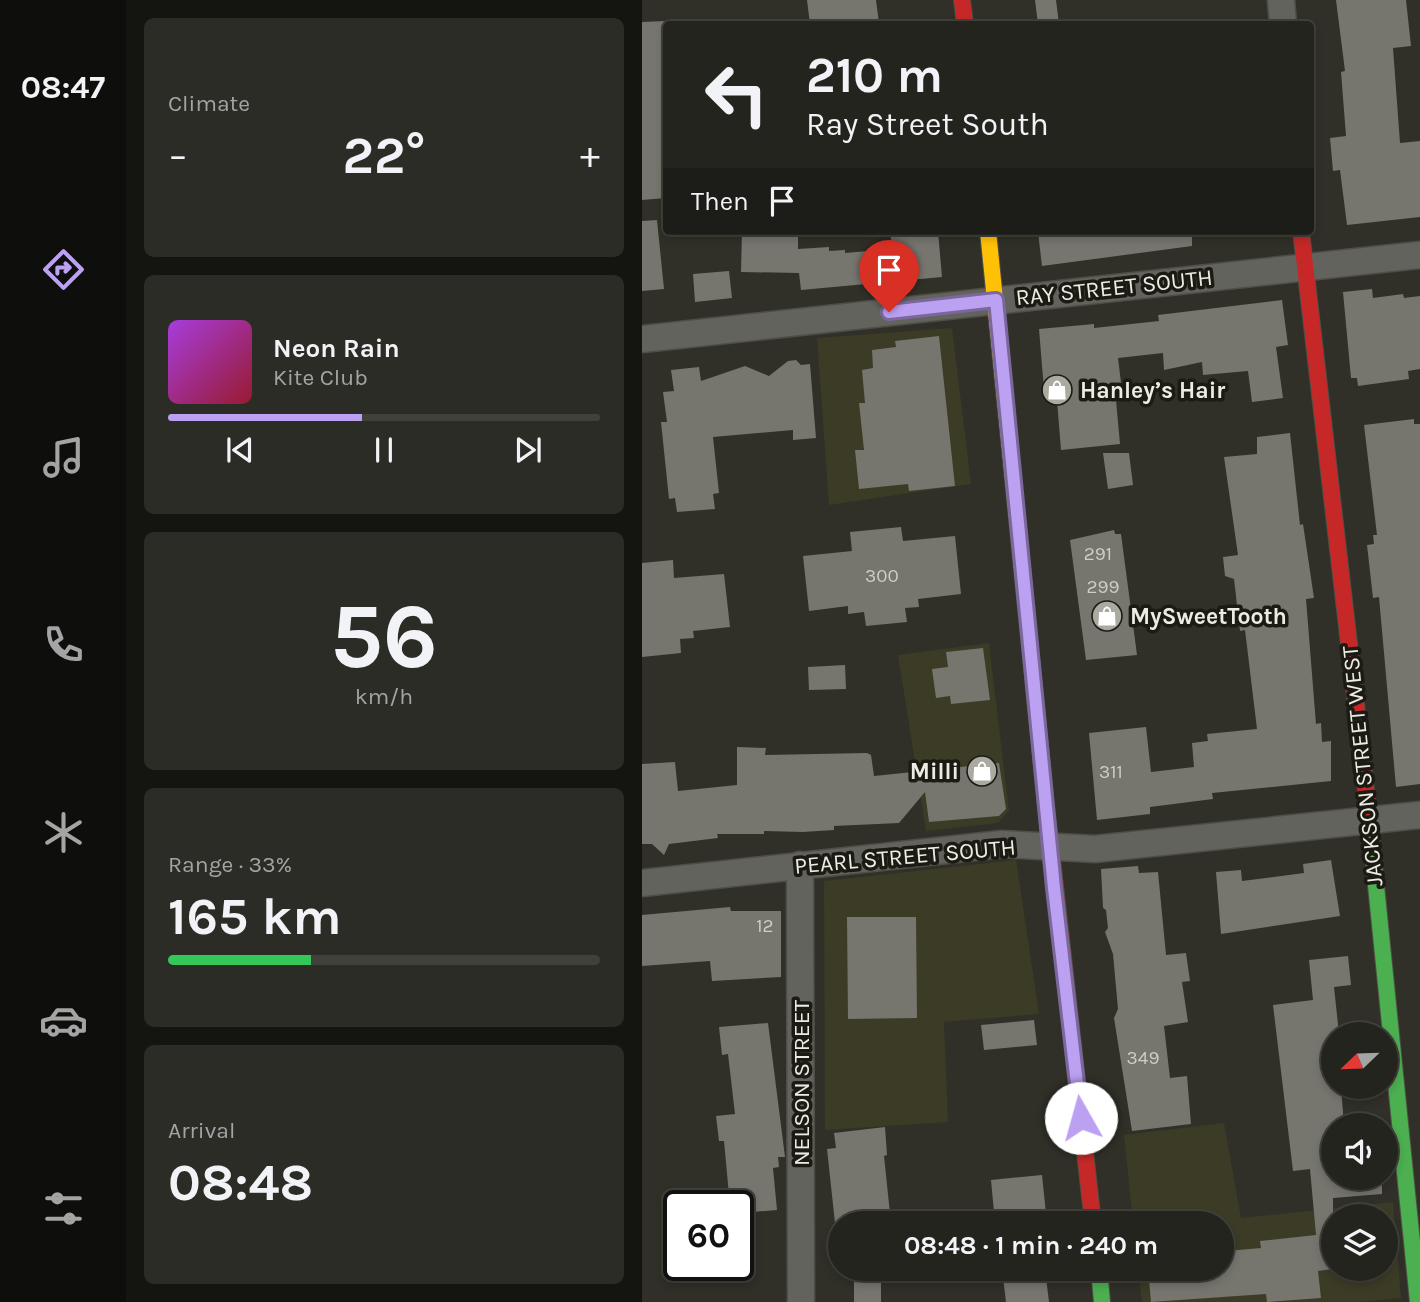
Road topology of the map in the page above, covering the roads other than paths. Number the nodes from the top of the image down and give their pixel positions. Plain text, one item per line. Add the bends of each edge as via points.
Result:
1 (962, 0) edge
2 (1281, 0) edge
3 (965, 21) edge
4 (1283, 21) edge
5 (988, 235) edge
6 (1301, 235) edge
7 (1420, 255) edge
8 (1305, 267) junction
9 (996, 300) junction
10 (642, 339) edge
11 (1420, 815) edge
12 (1369, 820) junction
13 (1051, 845) junction
14 (800, 865) junction
15 (642, 883) edge
16 (1092, 1211) edge
17 (1100, 1281) edge
18 (801, 1302) edge
19 (1102, 1302) edge
20 (1418, 1302) edge

1 - 3 street
2 - 4 street
5 - 9 street
6 - 8 street, JACKSON STREET WEST
7 - 8 street, RAY STREET SOUTH
8 - 9 street, RAY STREET SOUTH
8 - 12 street, JACKSON STREET WEST
9 - 10 street, RAY STREET SOUTH
9 - 13 street
11 - 12 street, PEARL STREET SOUTH
12 - 13 street, PEARL STREET SOUTH via 1095,849
12 - 20 street, JACKSON STREET WEST
13 - 14 street, PEARL STREET SOUTH via 1002,844
13 - 16 street
14 - 15 street, PEARL STREET SOUTH
14 - 18 street, NELSON STREET
17 - 19 street

